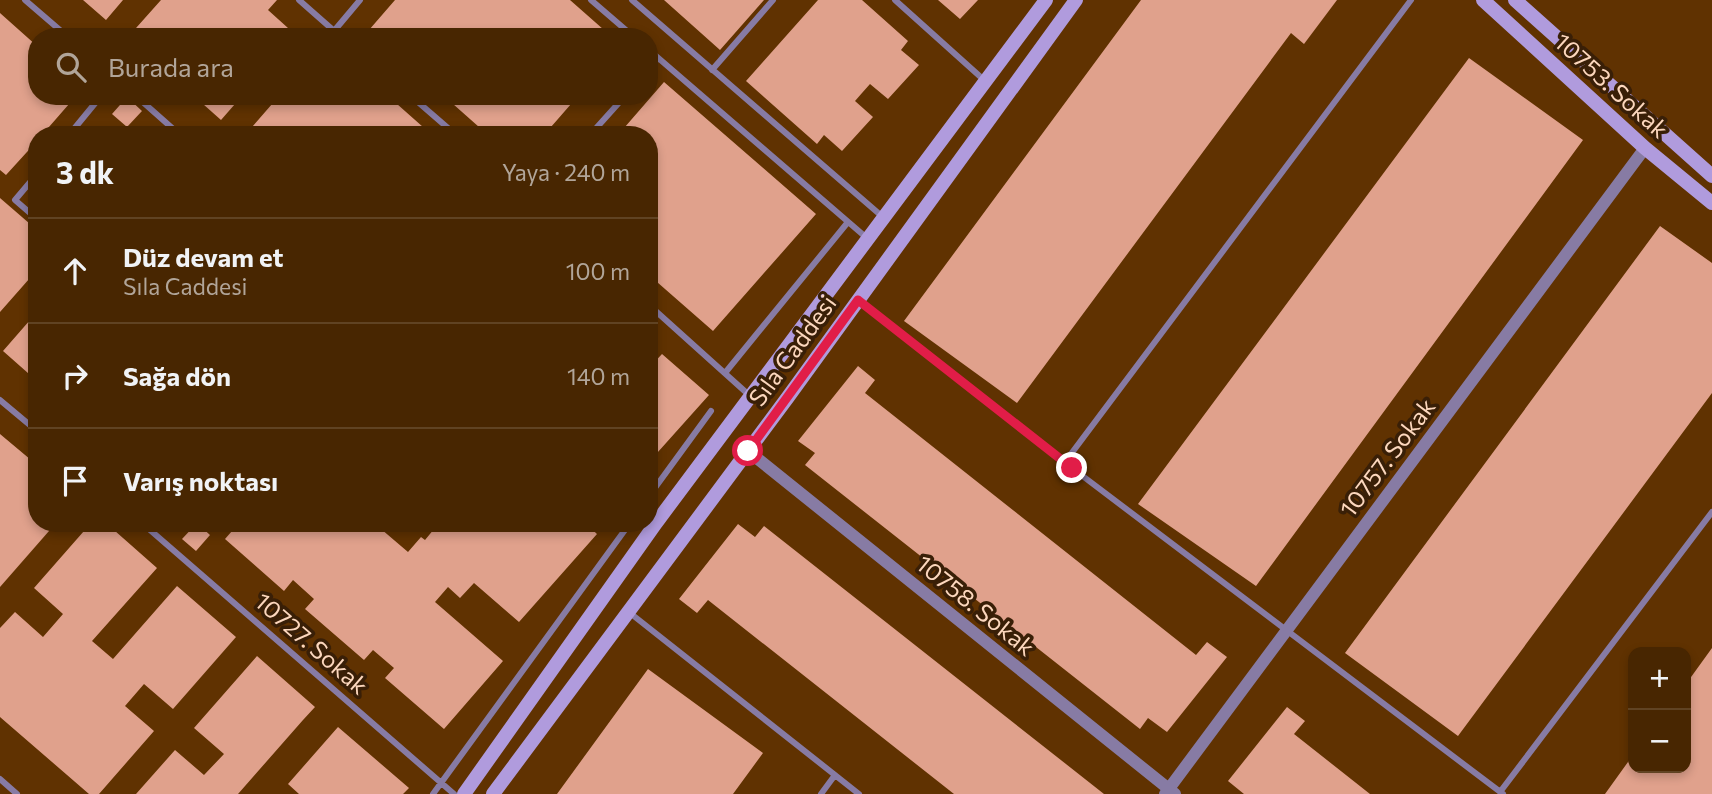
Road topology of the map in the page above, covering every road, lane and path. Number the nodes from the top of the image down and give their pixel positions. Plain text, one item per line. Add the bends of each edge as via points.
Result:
1 (25, 0) edge
2 (299, 0) edge
3 (360, 0) edge
4 (591, 0) edge
5 (632, 0) edge
6 (773, 0) edge
7 (895, 0) edge
8 (1046, 0) edge
9 (1076, 0) edge
10 (1411, 0) edge
11 (1483, 0) edge
12 (1515, 0) edge
13 (58, 28) edge
14 (331, 28) edge
15 (337, 28) edge
16 (624, 28) edge
17 (659, 58) edge
18 (712, 70) junction
19 (985, 80) junction
20 (94, 105) edge
21 (146, 105) edge
22 (421, 105) edge
23 (617, 105) edge
24 (76, 126) edge
25 (170, 126) edge
26 (446, 126) edge
27 (598, 126) edge
28 (1645, 148) junction
29 (1712, 176) edge
30 (28, 185) edge
31 (1712, 203) edge
32 (28, 211) edge
33 (884, 218) junction
34 (848, 222) junction
35 (868, 239) junction
36 (858, 300) junction
37 (658, 313) edge
38 (725, 373) junction
39 (751, 396) junction
40 (0, 400) edge
41 (711, 411) dead end
42 (28, 423) edge
43 (748, 451) junction
44 (1065, 462) junction
45 (658, 484) edge
46 (1712, 512) edge
47 (658, 520) edge
48 (152, 532) edge
49 (621, 532) edge
50 (650, 532) edge
51 (629, 612) junction
52 (1287, 629) junction
53 (835, 775) junction
54 (0, 779) edge
55 (441, 783) junction
56 (1170, 792) edge
57 (1502, 793) edge
58 (18, 794) edge
59 (433, 794) edge
60 (454, 794) edge
61 (464, 794) edge
62 (493, 794) edge
63 (821, 794) edge
64 (859, 794) edge

1 - 13 lane
2 - 14 lane
3 - 15 lane
4 - 16 lane
5 - 18 lane
6 - 18 lane
7 - 19 lane
8 - 19 street, Sıla Caddesi
9 - 36 street, Sıla Caddesi
10 - 44 lane
11 - 28 street, 10753. Sokak
12 - 29 street, 10753. Sokak
17 - 34 lane
18 - 33 lane
19 - 33 street, Sıla Caddesi
20 - 24 lane
21 - 25 lane
22 - 26 lane
23 - 27 lane
28 - 31 street, 10753. Sokak
28 - 52 street, 10757. Sokak
30 - 32 lane via 15,200
33 - 35 street, Sıla Caddesi
34 - 35 lane
34 - 38 lane
35 - 39 street, Sıla Caddesi
36 - 43 street, Sıla Caddesi
36 - 44 lane
37 - 38 lane
38 - 39 lane
39 - 47 street, Sıla Caddesi
40 - 42 lane
41 - 45 lane
43 - 51 street, Sıla Caddesi
43 - 56 street, 10758. Sokak
44 - 52 lane
46 - 57 lane
48 - 55 lane, 10727. Sokak
49 - 55 lane
50 - 61 street, Sıla Caddesi
51 - 53 lane
51 - 62 street, Sıla Caddesi
52 - 56 street, 10757. Sokak
52 - 57 lane
53 - 63 lane
53 - 64 lane
54 - 58 lane
55 - 59 lane
55 - 60 lane, 10727. Sokak

